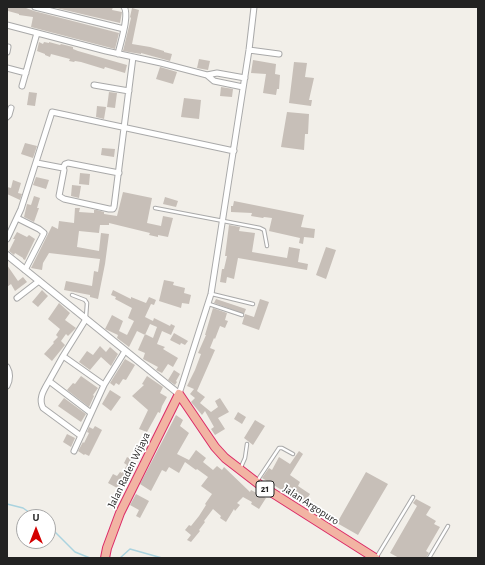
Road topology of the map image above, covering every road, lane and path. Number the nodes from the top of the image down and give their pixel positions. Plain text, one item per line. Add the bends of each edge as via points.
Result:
1 (35, 7) edge
2 (125, 7) edge
3 (254, 7) edge
4 (7, 25) edge
5 (124, 29) junction
6 (37, 33) junction
7 (249, 50) junction
8 (118, 54) junction
9 (279, 54) dead end
10 (133, 57) junction
11 (7, 68) edge
12 (26, 74) junction
13 (207, 75) junction
14 (244, 78) junction
15 (94, 85) dead end
16 (22, 86) dead end
17 (243, 87) junction
18 (129, 91) junction
19 (11, 108) dead end
20 (7, 117) edge
21 (125, 128) junction
22 (234, 150) junction
23 (36, 163) junction
24 (63, 168) junction
25 (119, 173) junction
26 (155, 208) dead end
27 (17, 218) junction
28 (223, 220) junction
29 (7, 239) edge
30 (267, 246) dead end
31 (7, 255) edge
32 (25, 270) junction
33 (39, 281) junction
34 (212, 294) junction
35 (72, 295) dead end
36 (17, 298) dead end
37 (209, 304) junction
38 (253, 304) dead end
39 (242, 315) dead end
40 (86, 319) junction
41 (125, 351) junction
42 (63, 356) junction
43 (7, 367) edge
44 (49, 381) junction
45 (104, 385) junction
46 (7, 386) edge
47 (178, 394) junction
48 (91, 413) junction
49 (81, 436) junction
50 (248, 444) dead end
51 (74, 451) dead end
52 (293, 454) dead end
53 (240, 469) junction
54 (256, 483) junction
55 (413, 497) dead end
56 (448, 526) dead end
57 (105, 558) edge
58 (376, 558) edge
59 (429, 558) edge

1 - 5 street
2 - 5 street
3 - 7 street
4 - 6 street
5 - 8 street
6 - 8 street
6 - 12 street
7 - 9 street
7 - 14 street
8 - 10 street
10 - 13 street
10 - 18 street
11 - 12 street
12 - 16 street
13 - 14 street via 217,73
13 - 17 street via 214,81
14 - 17 street
15 - 18 street
17 - 22 street
18 - 21 street
19 - 20 street
21 - 22 street
21 - 23 street via 52,112
21 - 25 street
22 - 28 street
23 - 24 street
23 - 27 street
24 - 25 street via 68,163
24 - 25 street via 58,194 61,198 109,209 113,209 115,205
26 - 28 lane
27 - 29 street
27 - 32 street via 44,233
28 - 30 lane via 264,230
28 - 34 street
31 - 32 street
32 - 33 street
33 - 36 street
33 - 40 street
34 - 37 street
34 - 38 lane
35 - 40 lane via 87,303
37 - 39 lane
37 - 47 street
40 - 41 street
40 - 42 street
41 - 45 street
41 - 47 street
42 - 44 street
42 - 45 street
43 - 46 street via 10,377
44 - 48 street
44 - 49 street via 41,395 43,408
45 - 48 street
47 - 53 highway, Jalan Argopuro / 21 via 215,447
47 - 57 highway, Jalan Raden Wijaya via 120,513
48 - 49 street
49 - 51 street
50 - 53 lane
52 - 54 lane via 279,448
53 - 54 highway, Jalan Argopuro / 21
54 - 58 highway, Jalan Argopuro / 21
55 - 58 lane
56 - 59 lane

